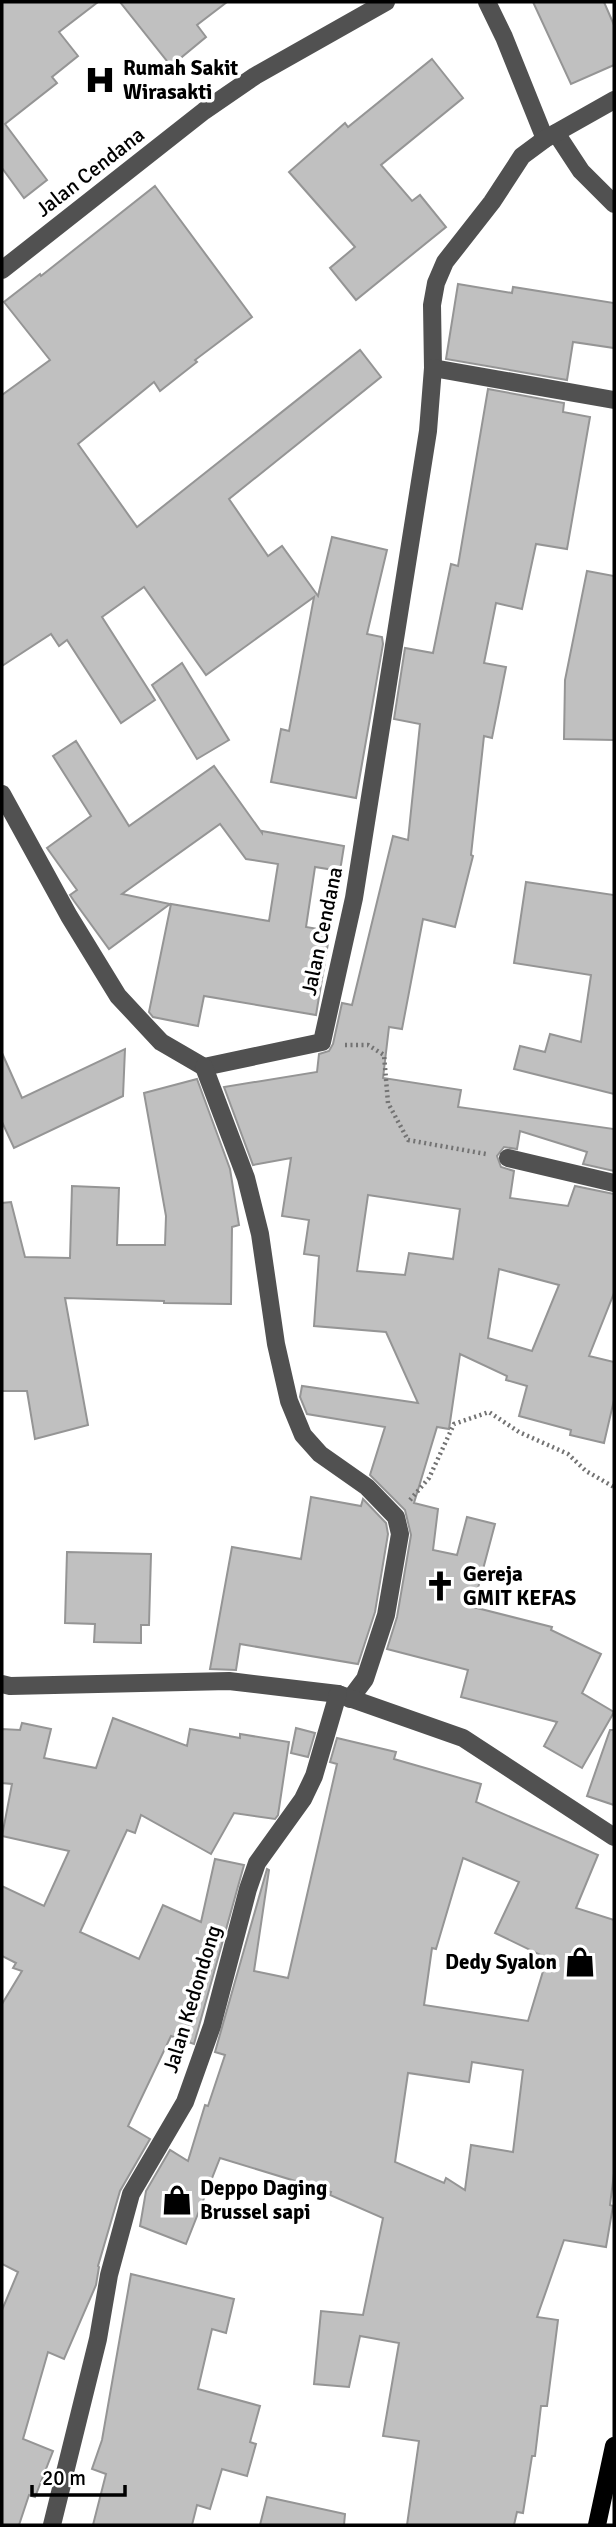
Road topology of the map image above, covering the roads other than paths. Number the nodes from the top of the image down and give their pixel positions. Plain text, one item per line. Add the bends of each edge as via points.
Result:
1 (386, 2) edge
2 (487, 2) edge
3 (614, 100) edge
4 (550, 136) junction
5 (614, 204) edge
6 (2, 270) edge
7 (433, 368) junction
8 (614, 400) edge
9 (2, 794) edge
10 (204, 1067) junction
11 (508, 1158) road end
12 (614, 1183) edge
13 (2, 1684) edge
14 (344, 1697) junction
15 (614, 1837) edge
16 (614, 2446) edge
17 (52, 2525) edge
18 (597, 2525) edge

1 - 6 street, Jalan Cendana via 245,83
2 - 4 street
3 - 4 street, Jalan Cendana
4 - 5 street
4 - 7 street, Jalan Cendana via 522,156 445,262 432,305
7 - 8 street
7 - 10 street, Jalan Cendana via 428,431 354,898 321,1042
9 - 10 street via 118,996 161,1042
10 - 14 street, Jalan Kedondong via 246,1178 260,1234 276,1344 289,1401 303,1435 320,1454 367,1487 396,1517 400,1534 386,1615 365,1679
11 - 12 street
13 - 14 street via 229,1681
14 - 15 street via 463,1738
14 - 17 street, Jalan Kedondong via 303,1799 257,1863 212,2026 185,2102 131,2194
16 - 18 main road

